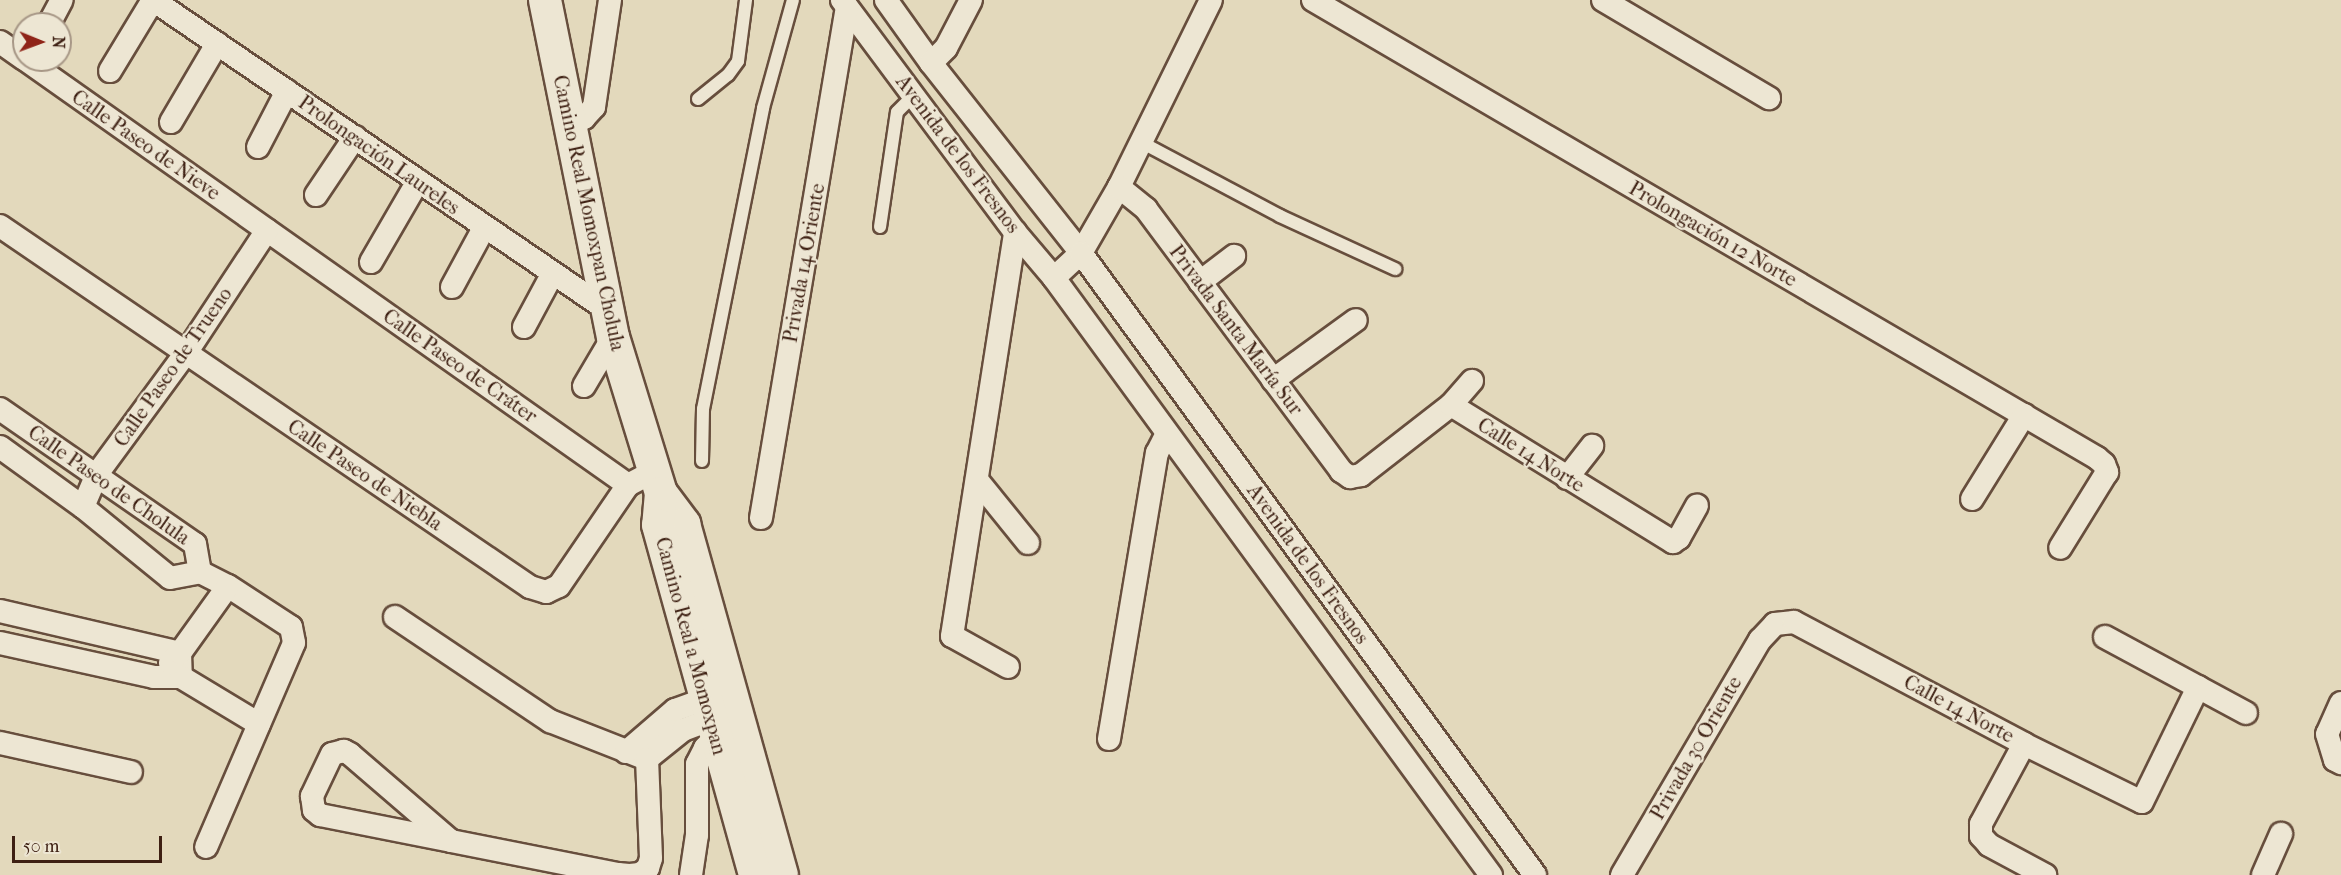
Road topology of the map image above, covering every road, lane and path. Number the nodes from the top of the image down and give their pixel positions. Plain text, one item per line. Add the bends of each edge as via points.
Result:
1 (153, 0) edge
2 (545, 0) edge
3 (610, 0) edge
4 (746, 0) edge
5 (793, 0) edge
6 (886, 0) edge
7 (971, 0) edge
8 (1211, 0) edge
9 (1313, 0) edge
10 (1603, 0) edge
11 (845, 4) edge
12 (217, 44) junction
13 (931, 63) junction
14 (110, 71) dead end
15 (43, 72) edge
16 (287, 92) junction
17 (914, 95) junction
18 (1769, 98) dead end
19 (698, 99) dead end
20 (171, 122) dead end
21 (569, 123) junction
22 (355, 137) junction
23 (1141, 142) junction
24 (258, 147) dead end
25 (418, 181) junction
26 (1119, 187) junction
27 (316, 195) dead end
28 (0, 226) edge
29 (880, 227) dead end
30 (484, 228) junction
31 (267, 230) junction
32 (1015, 232) junction
33 (1081, 253) junction
34 (1234, 256) dead end
35 (371, 262) dead end
36 (1395, 269) dead end
37 (553, 273) junction
38 (1054, 278) junction
39 (1200, 282) junction
40 (452, 287) dead end
41 (1356, 320) dead end
42 (610, 323) junction
43 (524, 327) dead end
44 (186, 353) junction
45 (1273, 380) junction
46 (1472, 381) dead end
47 (584, 386) dead end
48 (1451, 405) junction
49 (0, 409) edge
50 (2024, 415) junction
51 (1167, 433) junction
52 (1592, 446) dead end
53 (0, 447) edge
54 (702, 461) dead end
55 (97, 474) junction
56 (1567, 477) junction
57 (977, 480) junction
58 (648, 483) junction
59 (1972, 499) dead end
60 (1698, 506) dead end
61 (83, 507) junction
62 (761, 518) dead end
63 (1028, 543) dead end
64 (2060, 548) dead end
65 (200, 572) junction
66 (228, 586) junction
67 (0, 611) edge
68 (395, 617) dead end
69 (1775, 624) joint
70 (2105, 638) dead end
71 (0, 643) edge
72 (180, 653) junction
73 (1008, 667) dead end
74 (154, 677) junction
75 (181, 677) junction
76 (2198, 687) junction
77 (2341, 703) edge
78 (2246, 713) dead end
79 (711, 718) junction
80 (259, 724) junction
81 (1109, 740) dead end
82 (0, 743) edge
83 (2024, 744) junction
84 (637, 755) junction
85 (2335, 755) edge
86 (131, 772) dead end
87 (2281, 834) dead end
88 (451, 841) junction
89 (206, 848) dead end
90 (630, 875) edge
91 (691, 875) edge
92 (755, 875) edge
93 (782, 875) edge
94 (1491, 875) edge
95 (1535, 875) edge
96 (1622, 875) edge
97 (2045, 875) edge
98 (2263, 875) edge

1 - 12 street, Prolongación Laureles
1 - 14 street
2 - 21 street, Camino Real Momoxpan Cholula
3 - 21 street via 594,107 584,118
4 - 19 lane via 738,61 728,75
5 - 54 lane via 763,108 705,398
6 - 13 street, Avenida de los Fresnos
7 - 13 street via 946,48
8 - 23 street
9 - 50 street, Prolongación 12 Norte
10 - 18 street
11 - 17 street, Avenida de los Fresnos
11 - 62 street, Privada 14 Oriente
12 - 16 street, Prolongación Laureles
12 - 20 street
13 - 33 street, Avenida de los Fresnos
15 - 31 street, Calle Paseo de Nieve
16 - 22 street, Prolongación Laureles
16 - 24 street
17 - 29 lane via 897,112
17 - 32 street, Avenida de los Fresnos
21 - 42 street, Camino Real Momoxpan Cholula
22 - 25 street, Prolongación Laureles
22 - 27 street
23 - 26 street
23 - 36 lane via 1280,216
25 - 30 street, Prolongación Laureles
25 - 35 street
26 - 33 street
26 - 39 street, Privada Santa María Sur via 1146,209
28 - 44 street, Calle Paseo de Niebla
30 - 37 street, Prolongación Laureles
30 - 40 street
31 - 44 street, Calle Paseo de Trueno
31 - 58 street, Calle Paseo de Cráter
32 - 38 street, Avenida de los Fresnos
32 - 57 street
33 - 38 street
33 - 95 street, Avenida de los Fresnos
34 - 39 street
37 - 42 street, Prolongación Laureles
37 - 43 street
38 - 51 street, Avenida de los Fresnos
39 - 45 street, Privada Santa María Sur
41 - 45 street
42 - 47 street
42 - 58 street, Camino Real Momoxpan Cholula
44 - 55 street, Calle Paseo de Trueno
44 - 58 street, Calle Paseo de Niebla via 530,587 546,592 559,586
45 - 48 street, Privada Santa María Sur via 1341,471 1350,477 1361,475
46 - 48 street
48 - 56 street, Calle 14 Norte
49 - 55 street, Calle Paseo de Cholula
50 - 59 street
50 - 64 street, Prolongación 12 Norte via 2097,458 2107,472
51 - 81 street via 1157,453
51 - 94 street, Avenida de los Fresnos
52 - 56 street
53 - 61 street, Calle Paseo de Cholula
55 - 61 street, Calle Paseo de Trueno
55 - 65 street, Calle Paseo de Cholula via 195,544
56 - 60 street, Calle 14 Norte via 1673,542
57 - 63 street
57 - 73 street via 952,636
58 - 79 street, Camino Real a Momoxpan
58 - 93 street, Camino Real a Momoxpan via 684,524
61 - 65 street, Calle Paseo de Cholula via 170,578
65 - 66 street
66 - 72 street
66 - 80 street via 291,627 294,644
67 - 72 street
68 - 84 street via 550,721
69 - 83 street, Calle 14 Norte via 1794,622
69 - 96 street, Privada 30 Oriente via 1760,640
70 - 76 street
71 - 74 street
72 - 74 street
72 - 75 street
74 - 75 street
75 - 80 street
76 - 78 street
76 - 83 street, Calle 14 Norte via 2142,802
77 - 85 street via 2327,734
79 - 84 street via 675,710
79 - 91 street via 697,764 697,835
79 - 92 street, Camino Real a Momoxpan
80 - 89 street
82 - 86 street
83 - 97 street via 1981,824 1981,836 1989,845
84 - 90 street via 651,858 648,868
87 - 98 street
88 - 88 street via 350,754 332,754 312,796 314,810 320,815
88 - 90 street

